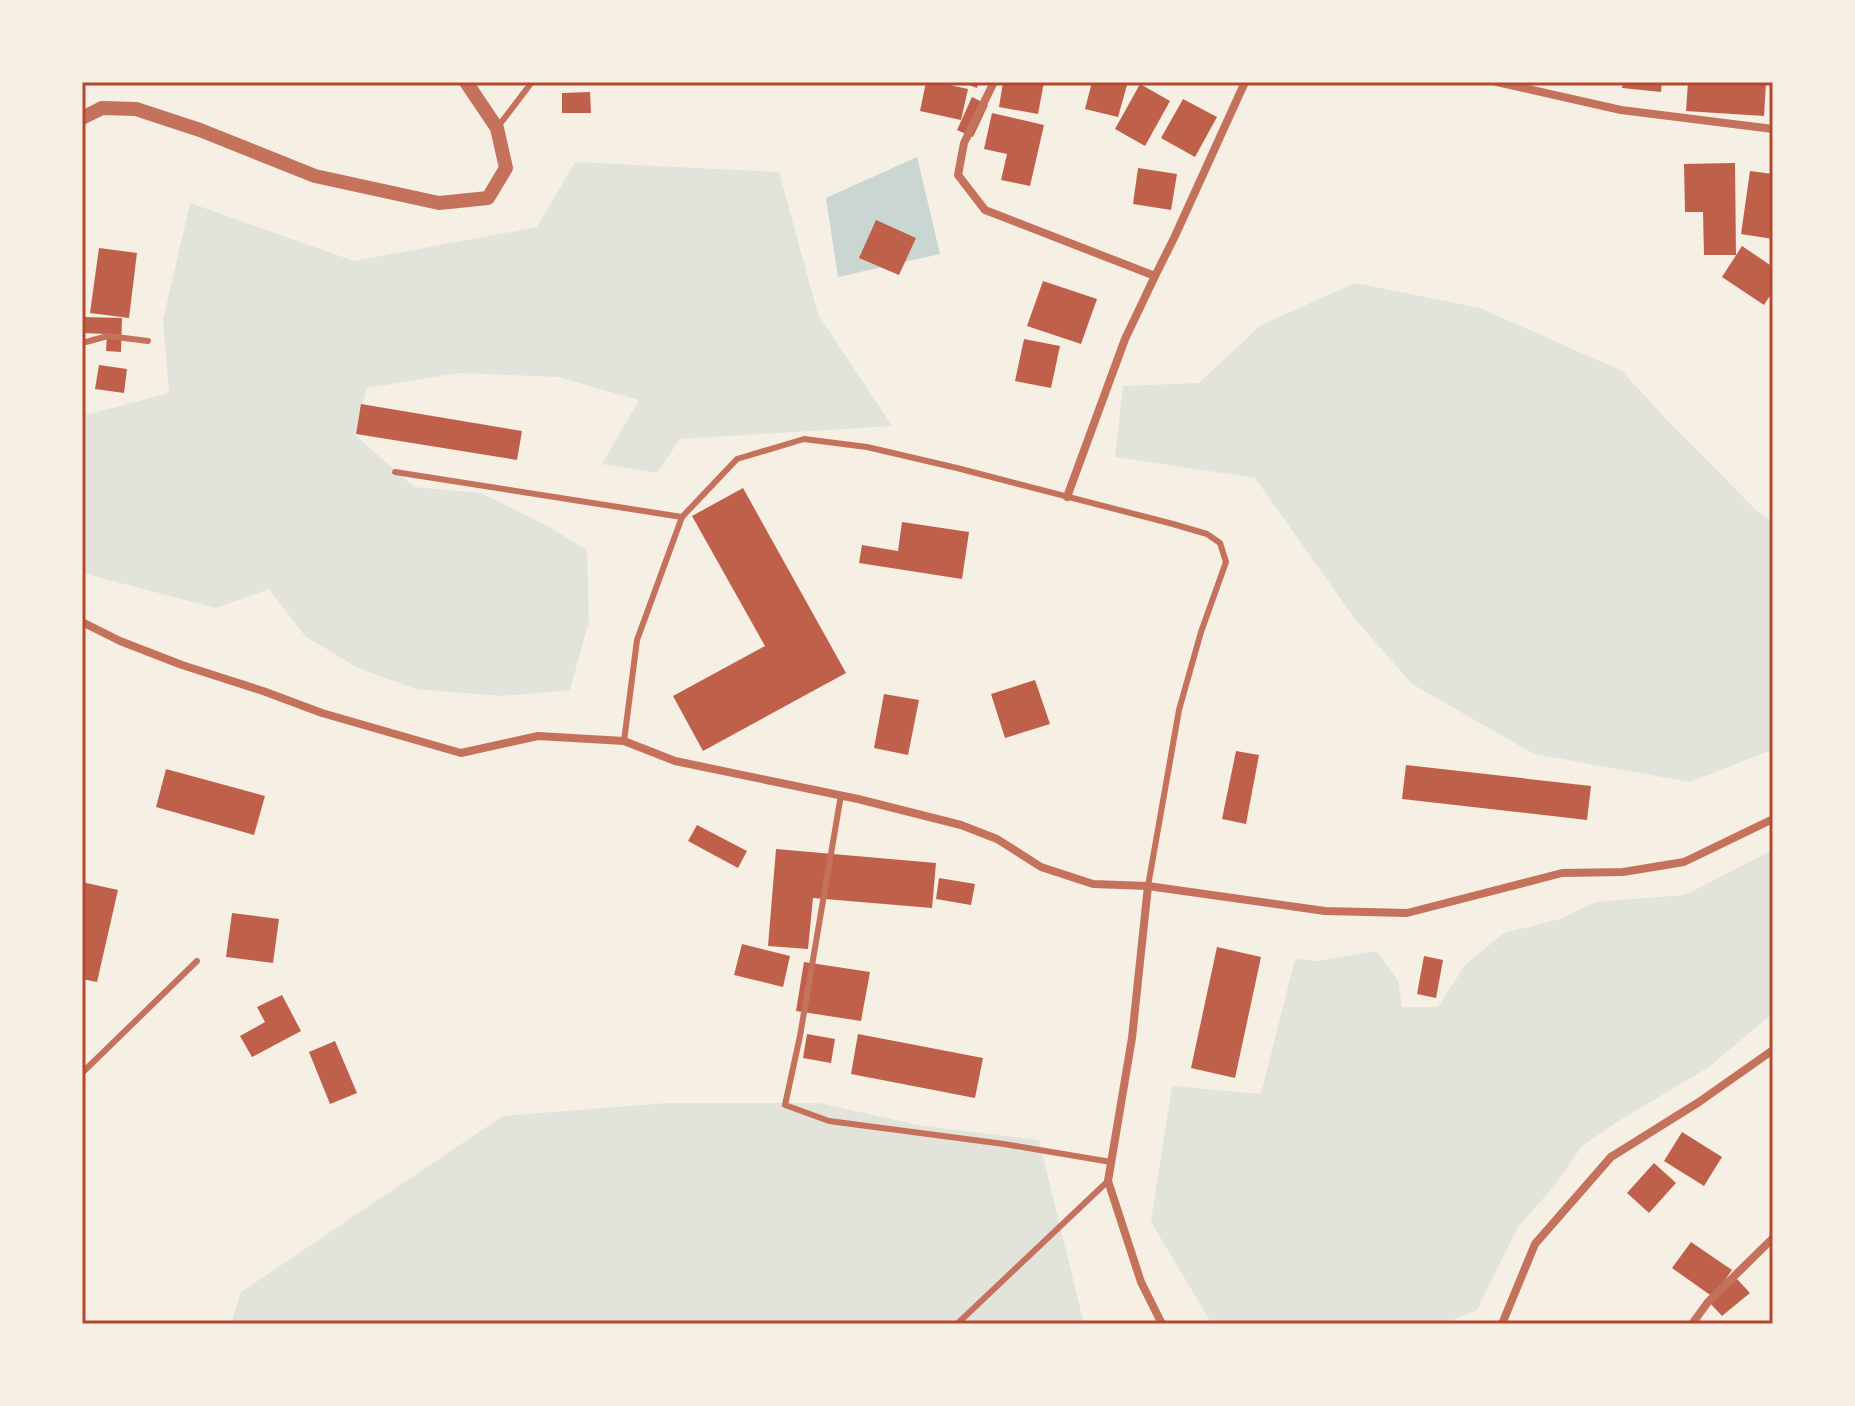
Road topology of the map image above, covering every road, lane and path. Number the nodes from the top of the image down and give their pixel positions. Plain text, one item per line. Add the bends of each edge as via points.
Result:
1 (466, 82) edge
2 (532, 82) edge
3 (994, 82) edge
4 (1245, 82) edge
5 (1497, 82) edge
6 (82, 118) edge
7 (497, 128) junction
8 (1773, 129) edge
9 (1155, 276) junction
10 (148, 341) dead end
11 (82, 343) edge
12 (395, 472) dead end
13 (1067, 497) junction
14 (682, 517) junction
15 (82, 622) edge
16 (624, 741) junction
17 (841, 795) junction
18 (1773, 819) edge
19 (1148, 886) junction
20 (197, 961) dead end
21 (1773, 1050) edge
22 (82, 1073) edge
23 (1111, 1162) junction
24 (1108, 1181) junction
25 (1773, 1238) edge
26 (957, 1324) edge
27 (1162, 1324) edge
28 (1502, 1324) edge
29 (1692, 1324) edge

1 - 7 street
2 - 7 lane
3 - 9 street via 964,143 958,175 985,210
4 - 9 street
5 - 8 street via 1621,110
6 - 7 street via 102,108 136,109 315,176 439,203 488,198 506,168
9 - 13 street via 1125,339
10 - 11 lane via 108,336
12 - 14 lane
13 - 14 lane via 867,447 804,439 737,459
13 - 19 lane via 1207,534 1220,543 1226,562 1179,710
14 - 16 lane via 637,640
15 - 16 street via 182,665 461,753 538,736
16 - 17 street via 675,761
17 - 19 street via 961,825 997,839 1041,867 1093,884
17 - 23 lane via 785,1105 829,1121
18 - 19 street via 1684,862 1623,872 1562,873 1407,913 1325,911
19 - 23 street via 1132,1038
20 - 22 lane
21 - 28 street via 1611,1157 1535,1244
23 - 24 street
24 - 26 lane
24 - 27 street via 1141,1282
25 - 29 street

